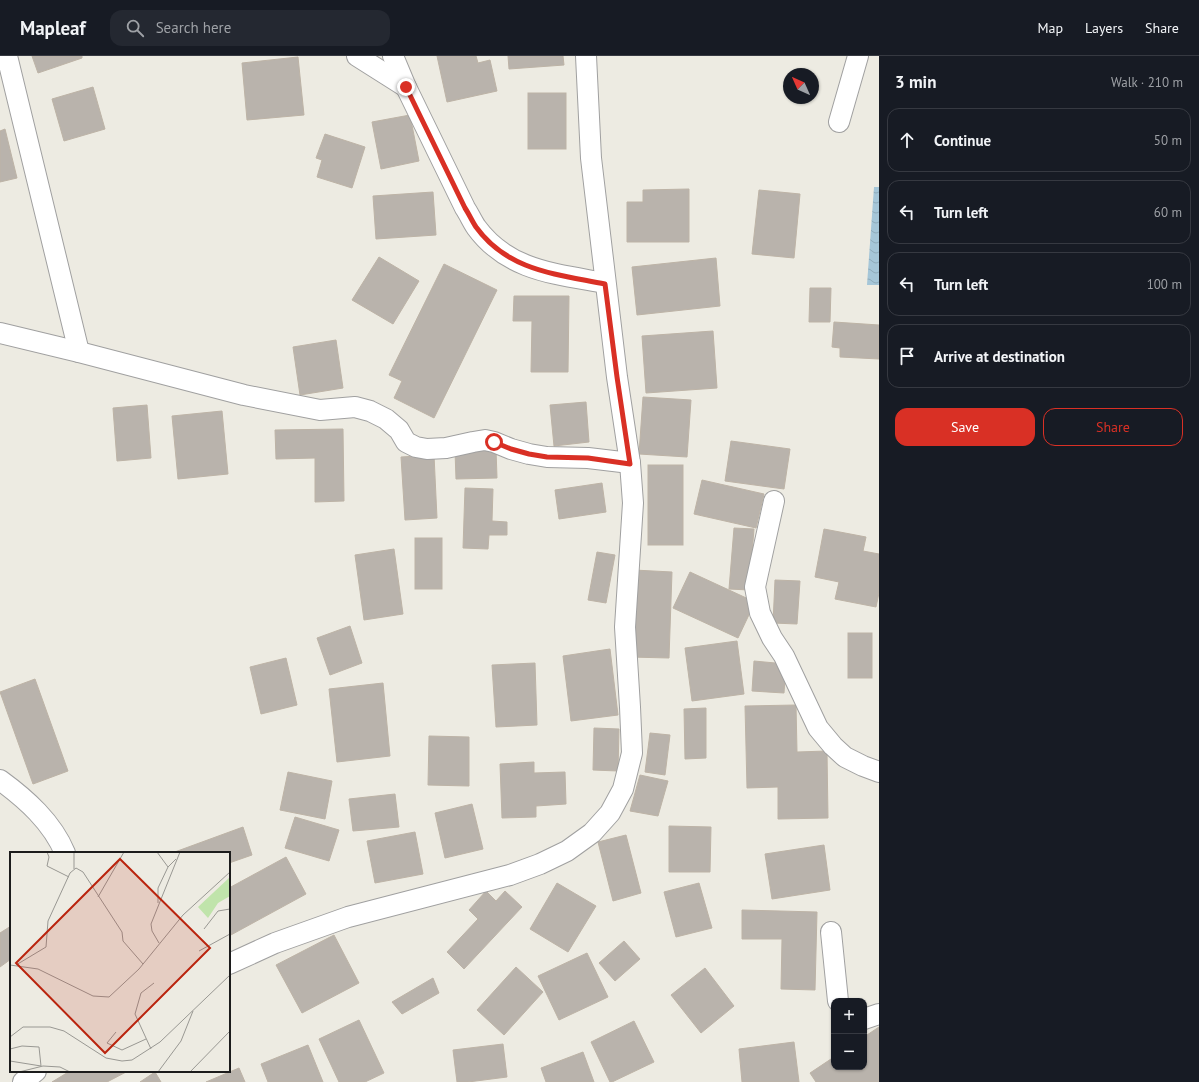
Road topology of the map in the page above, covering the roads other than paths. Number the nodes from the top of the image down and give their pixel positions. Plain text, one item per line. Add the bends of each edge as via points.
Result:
1 (7, 56) edge
2 (356, 56) edge
3 (393, 56) edge
4 (586, 56) edge
5 (858, 56) edge
6 (406, 87) junction
7 (839, 122) dead end
8 (605, 284) junction
9 (0, 333) edge
10 (79, 352) junction
11 (630, 464) junction
12 (774, 501) dead end
13 (879, 772) edge
14 (0, 780) edge
15 (64, 852) edge
16 (831, 932) dead end
17 (230, 964) edge
18 (838, 998) edge
19 (879, 1014) edge
20 (867, 1018) edge
21 (16, 1072) edge
22 (35, 1072) edge
23 (13, 1082) edge
24 (23, 1082) edge

1 - 10 street
2 - 6 street
3 - 6 street
4 - 8 street via 590,158
5 - 7 street
6 - 8 street via 465,208 476,227 492,245 510,258 538,270
8 - 11 street
9 - 10 street
10 - 11 street via 244,395 320,410 354,407 370,411 386,419 399,430 406,442 416,447 446,448 485,440 541,456 588,458
11 - 17 street via 633,504 625,627 632,753 623,789 610,813 592,834 567,851 540,864 510,875 348,918 275,943
12 - 13 street via 755,587 760,614 784,656 818,728 845,757
14 - 15 street via 20,795 50,827
16 - 18 street
19 - 20 street
21 - 23 street
22 - 24 street

